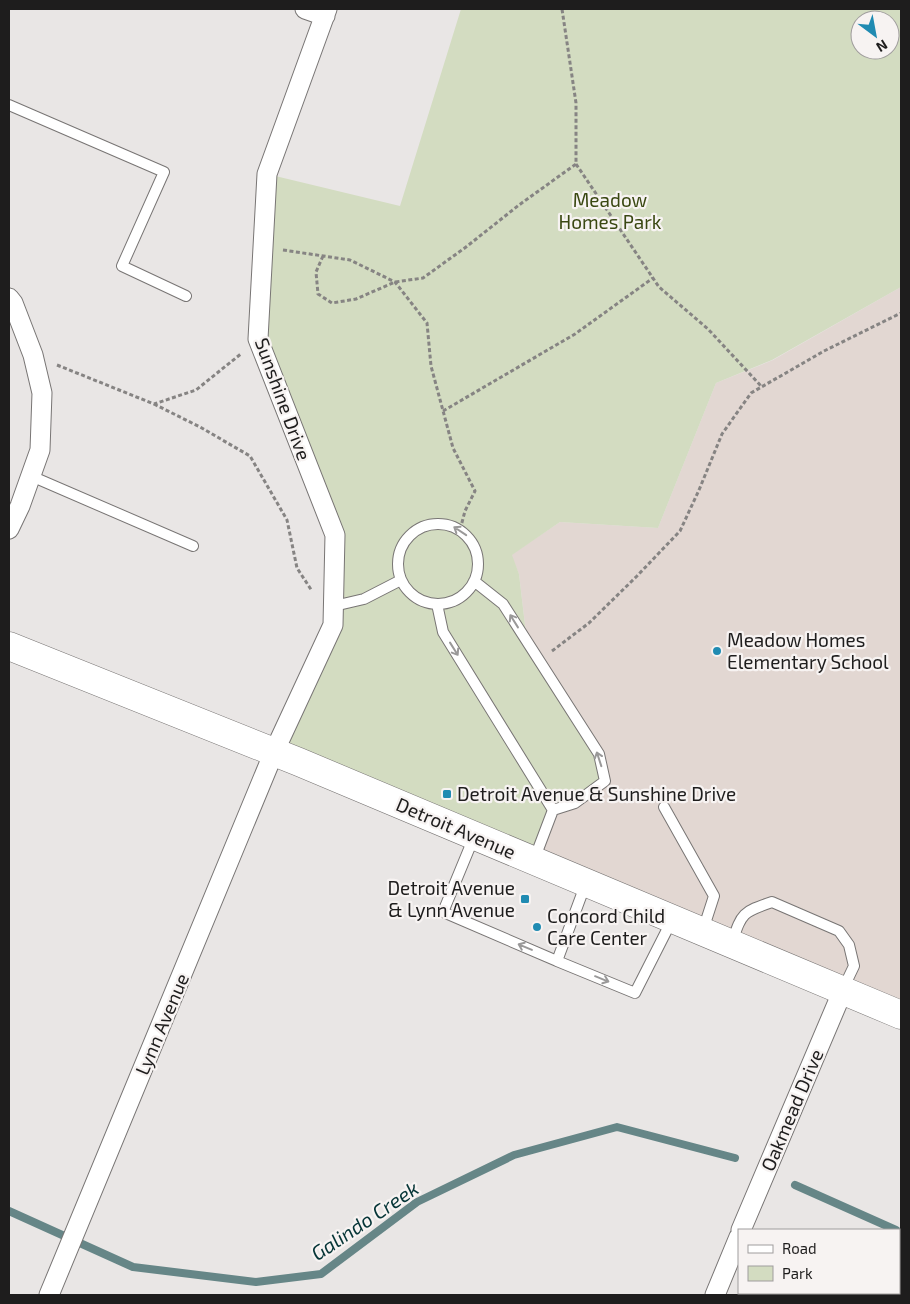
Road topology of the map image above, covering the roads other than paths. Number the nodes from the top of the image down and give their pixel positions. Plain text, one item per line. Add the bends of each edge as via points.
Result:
1 (306, 9) edge
2 (326, 12) edge
3 (9, 105) edge
4 (186, 296) dead end
5 (9, 298) edge
6 (31, 476) junction
7 (9, 529) edge
8 (193, 546) dead end
9 (400, 580) junction
10 (474, 581) junction
11 (437, 604) junction
12 (334, 606) junction
13 (9, 646) edge
14 (274, 752) junction
15 (664, 807) dead end
16 (553, 810) junction
17 (474, 836) junction
18 (534, 861) junction
19 (586, 882) junction
20 (672, 918) junction
21 (703, 931) junction
22 (732, 944) junction
23 (556, 961) junction
24 (843, 990) junction
25 (899, 1010) edge
26 (741, 1229) edge
27 (738, 1239) edge
28 (49, 1295) edge
29 (715, 1295) edge

1 - 2 street
2 - 12 street, Sunshine Drive via 267,174 258,339 335,535
3 - 4 lane via 164,172 122,266
5 - 6 street via 33,355 42,393 40,450
6 - 7 street
6 - 8 lane
10 -> 9 lane via 478,558 469,537 450,525 438,523 412,533 401,546 398,558
9 - 11 lane via 415,597
9 - 12 lane via 364,599
10 - 11 lane via 459,598
16 -> 10 lane via 575,803 605,781 599,754 503,604
11 -> 16 lane via 443,632
12 - 14 street, Sunshine Drive via 333,625
13 - 14 street, Detroit Avenue
14 - 17 street, Detroit Avenue
14 - 28 street, Lynn Avenue
15 - 21 lane via 714,896
16 - 18 lane
17 - 18 street, Detroit Avenue
23 -> 17 lane via 443,912
18 - 19 street, Detroit Avenue
19 - 20 street, Detroit Avenue
19 - 23 lane
20 - 21 street, Detroit Avenue
23 -> 20 lane via 635,993
21 - 22 street, Detroit Avenue
22 - 24 street, Detroit Avenue
22 - 24 lane via 741,918 772,902 839,931 849,945 854,966
24 - 25 street, Detroit Avenue
24 - 26 street, Oakmead Drive
27 - 29 street

